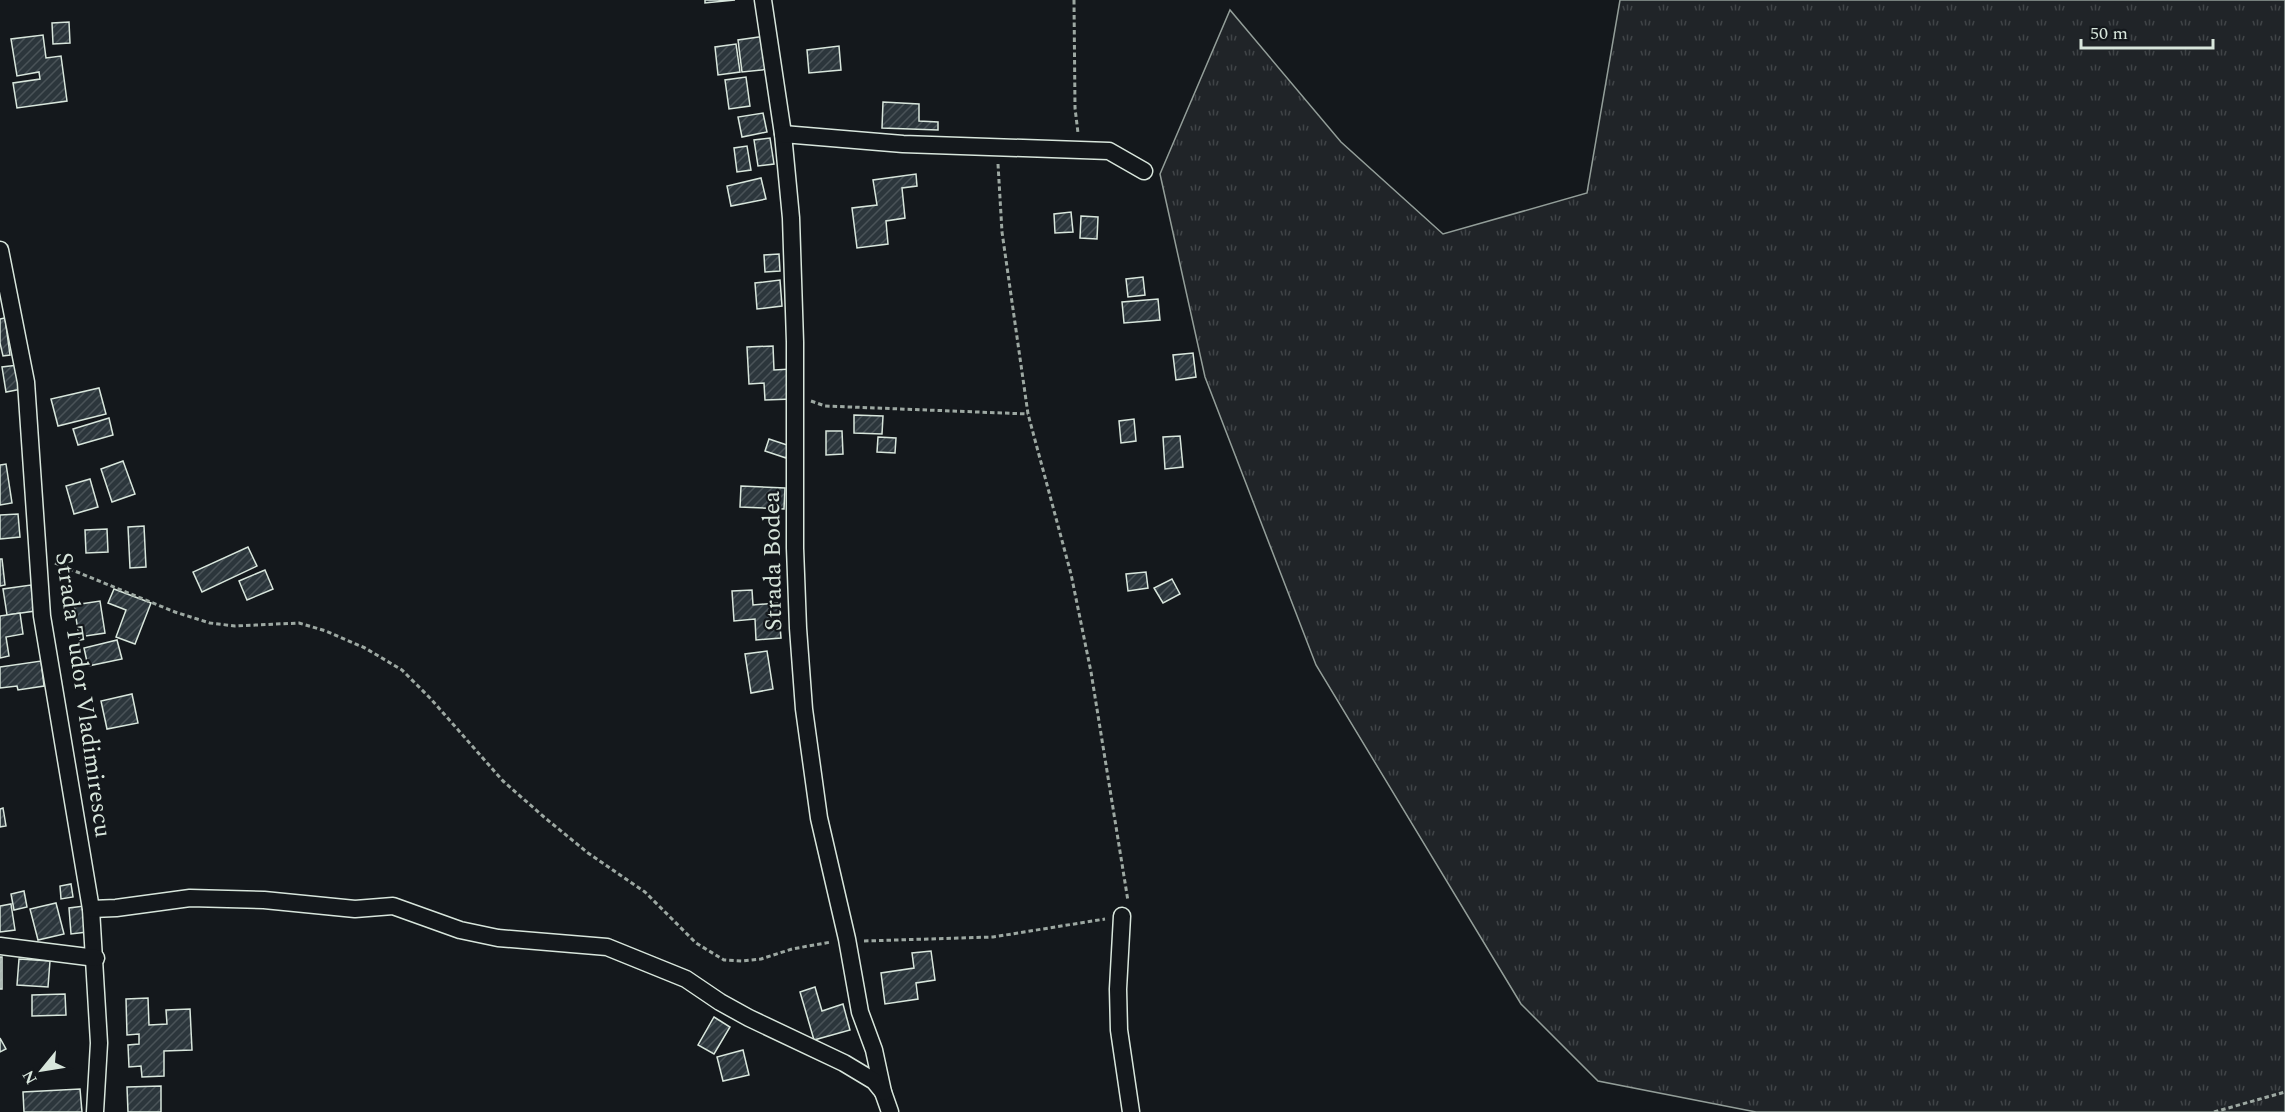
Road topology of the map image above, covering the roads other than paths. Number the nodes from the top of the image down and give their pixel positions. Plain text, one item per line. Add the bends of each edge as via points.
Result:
1 (763, 0) edge
2 (783, 134) junction
3 (1144, 171) dead end
4 (0, 250) edge
5 (91, 909) junction
6 (1122, 916) road end
7 (0, 946) edge
8 (96, 958) junction
9 (883, 1092) junction
10 (95, 1112) edge
11 (891, 1112) edge
12 (1131, 1112) edge

1 - 2 street, Strada Bodea
2 - 3 street via 903,144 1109,151
2 - 9 street, Strada Bodea via 794,277 795,548 804,709 819,818 860,1012
4 - 5 street, Strada Tudor Vladimirescu via 26,382 42,616
5 - 8 street, Strada Tudor Vladimirescu
5 - 9 street via 190,898 355,909 393,906 460,930 498,938 607,947 686,979 749,1018 844,1063 874,1081
6 - 12 street via 1119,1030
7 - 8 street
8 - 10 street, Strada Tudor Vladimirescu via 99,1043
9 - 11 street, Strada Bodea

